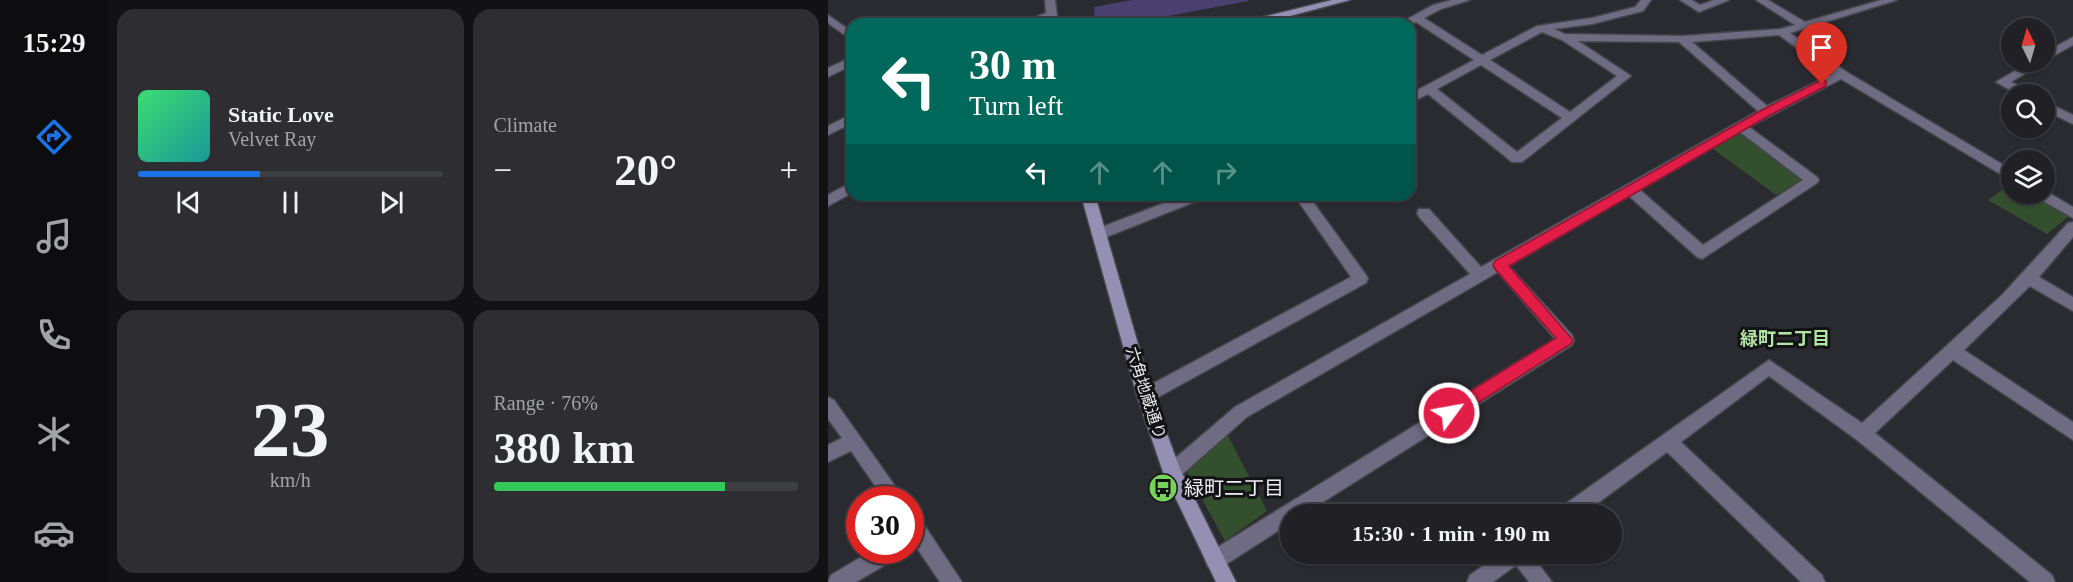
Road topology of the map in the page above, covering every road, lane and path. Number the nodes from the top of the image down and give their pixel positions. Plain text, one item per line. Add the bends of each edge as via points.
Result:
1 (1050, 0) edge
2 (1345, 0) edge
3 (1465, 0) edge
4 (1646, 0) edge
5 (1685, 0) edge
6 (1724, 0) edge
7 (1761, 0) edge
8 (1892, 0) edge
9 (1416, 17) joint
10 (828, 18) edge
11 (1052, 18) edge
12 (1278, 18) edge
13 (1803, 26) junction
14 (1541, 28) junction
15 (846, 32) edge
16 (1781, 32) junction
17 (1564, 37) junction
18 (1682, 39) junction
19 (2073, 40) edge
20 (2055, 51) edge
21 (1481, 59) junction
22 (846, 63) edge
23 (2020, 72) edge
24 (828, 73) edge
25 (1841, 74) junction
26 (2006, 84) edge
27 (1429, 89) junction
28 (1416, 96) edge
29 (2055, 111) edge
30 (1766, 112) junction
31 (1570, 118) junction
32 (2073, 120) edge
33 (846, 121) edge
34 (1741, 127) junction
35 (828, 131) edge
36 (2001, 169) edge
37 (846, 190) edge
38 (1631, 190) junction
39 (828, 201) edge
40 (1090, 201) edge
41 (1184, 201) edge
42 (1305, 201) edge
43 (2055, 202) edge
44 (1424, 213) dead end
45 (2073, 213) edge
46 (2073, 227) edge
47 (1099, 234) junction
48 (1500, 265) junction
49 (1480, 276) junction
50 (2029, 278) junction
51 (2073, 305) edge
52 (1953, 351) junction
53 (1145, 396) junction
54 (828, 405) edge
55 (2073, 432) edge
56 (1863, 434) junction
57 (854, 441) junction
58 (1668, 441) junction
59 (828, 454) edge
60 (1172, 472) junction
61 (886, 486) edge
62 (1582, 504) edge
63 (924, 545) edge
64 (1215, 560) junction
65 (868, 564) edge
66 (1503, 564) edge
67 (1526, 564) edge
68 (838, 582) edge
69 (952, 582) edge
70 (1226, 582) edge
71 (1477, 582) edge
72 (1542, 582) edge
73 (1815, 582) edge
74 (2045, 582) edge

1 - 11 street
2 - 12 street
3 - 9 street
4 - 14 street via 1639,9
5 - 6 street via 1700,9
7 - 13 street
8 - 13 street
9 - 21 street
10 - 15 street
13 - 16 street
14 - 17 street
14 - 21 street
16 - 18 street
16 - 25 street
17 - 18 street
17 - 31 street via 1625,76
18 - 30 street
19 - 20 street
21 - 27 street
21 - 31 street
22 - 24 street
23 - 26 street via 2002,82
25 - 30 street
25 - 36 street
27 - 28 street
27 - 31 street via 1516,159
29 - 32 street
30 - 34 street
33 - 35 street
34 - 38 street
34 - 38 street via 1812,180 1702,253
37 - 39 street
38 - 48 street
40 - 47 street, 六角地蔵通り
41 - 47 street
42 - 53 street via 1361,279
43 - 45 street
44 - 49 street
46 - 50 street
47 - 53 street, 六角地蔵通り
48 - 49 street
48 - 64 street via 1566,340
49 - 60 street via 1241,412
50 - 51 street
50 - 52 street
52 - 55 street
52 - 56 street
53 - 60 street, 六角地蔵通り
54 - 57 street
56 - 58 street via 1769,367
56 - 74 street
57 - 59 street
57 - 61 street
58 - 62 street
58 - 73 street
60 - 64 street, 六角地蔵通り
63 - 69 street
64 - 70 street, 六角地蔵通り
65 - 68 street
66 - 71 street
67 - 72 street

